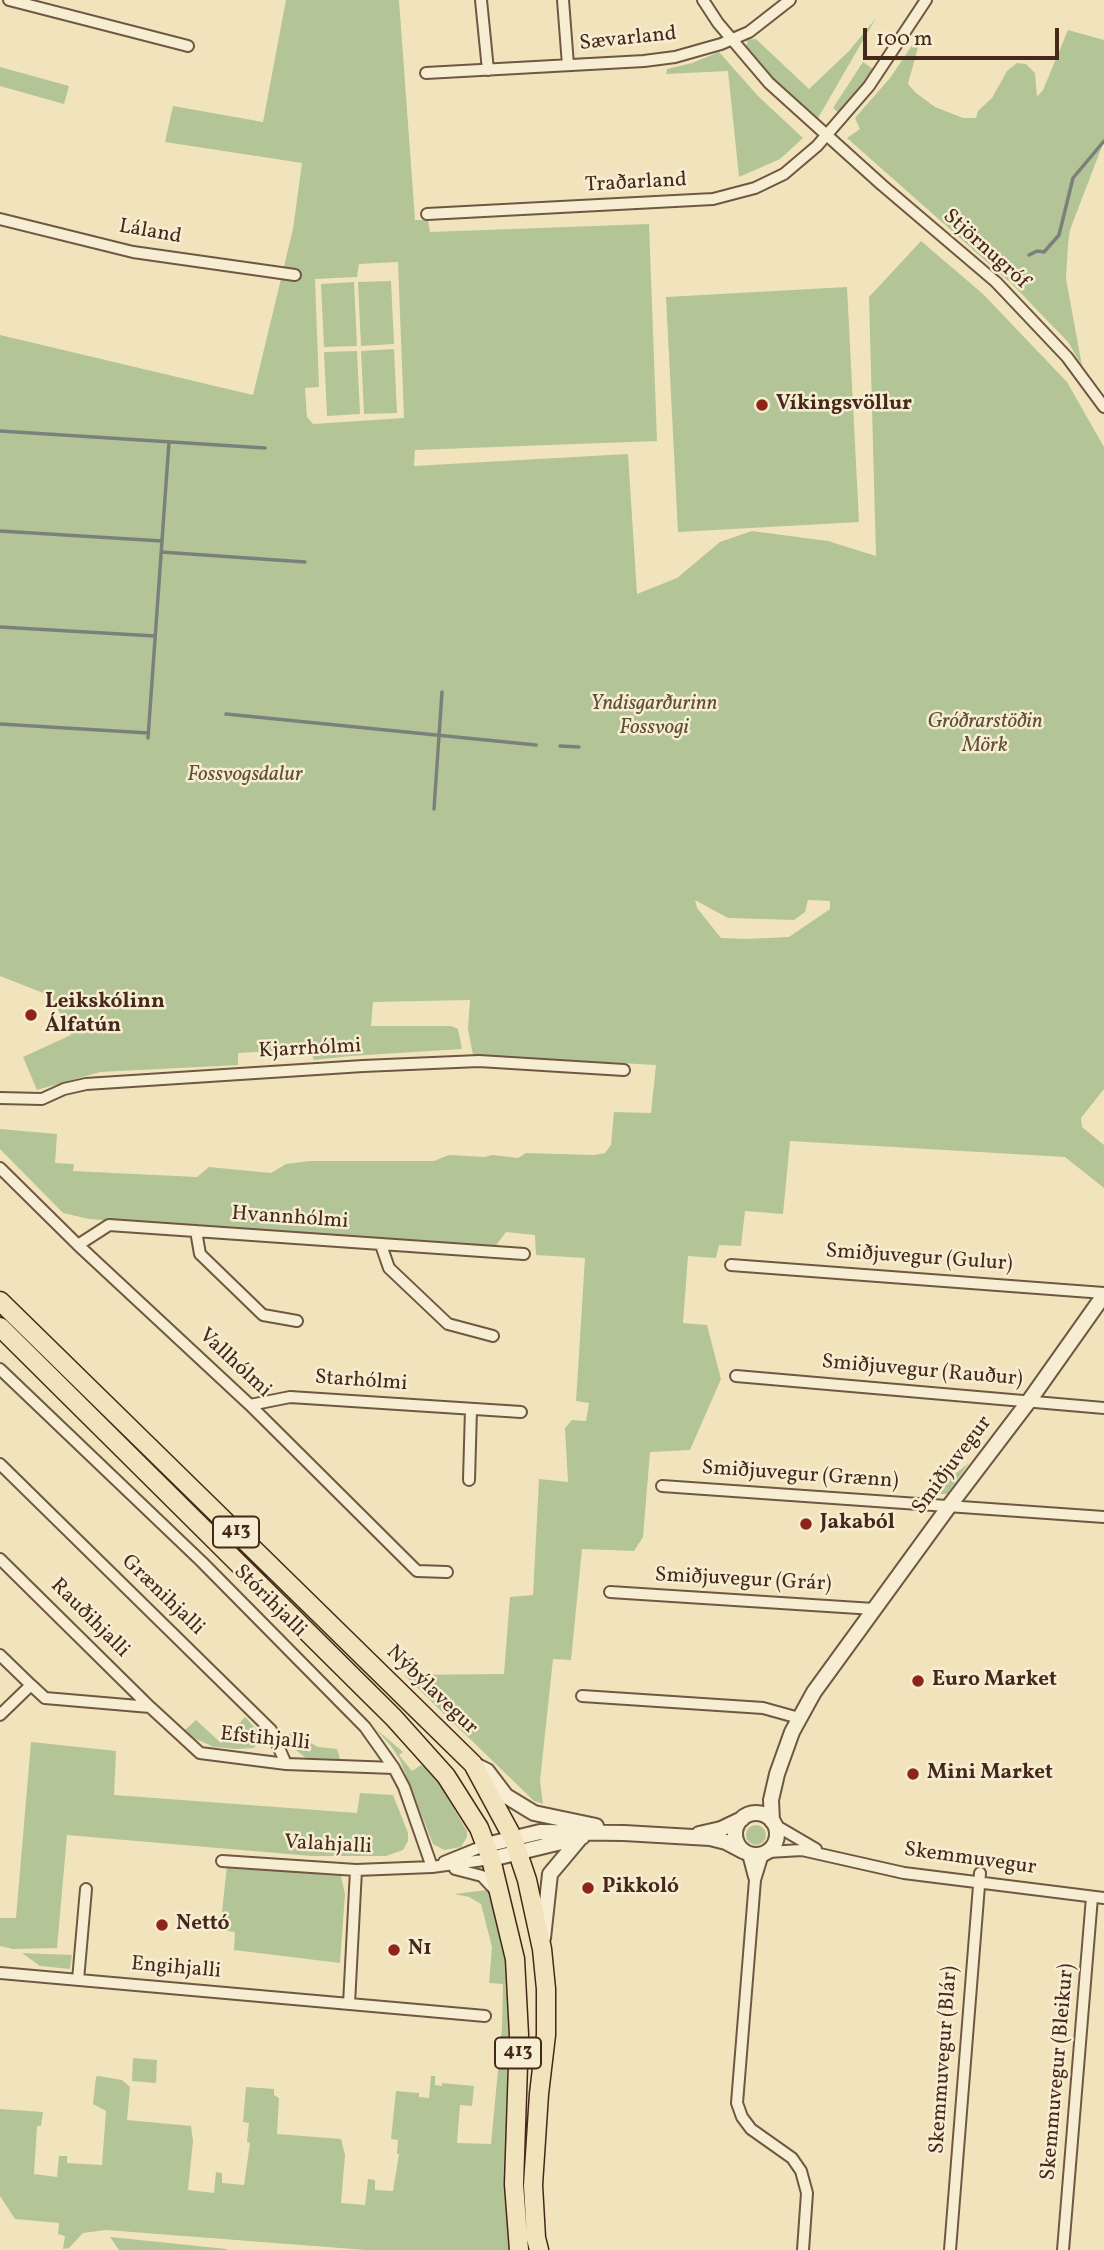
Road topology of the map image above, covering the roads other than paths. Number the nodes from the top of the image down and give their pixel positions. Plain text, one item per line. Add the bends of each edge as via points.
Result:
1 (9, 0) edge
2 (481, 0) edge
3 (563, 0) edge
4 (703, 0) edge
5 (790, 0) edge
6 (926, 0) edge
7 (731, 40) junction
8 (188, 46) dead end
9 (568, 65) junction
10 (488, 70) junction
11 (426, 73) dead end
12 (826, 135) junction
13 (427, 214) dead end
14 (0, 219) edge
15 (295, 275) dead end
16 (1104, 407) edge
17 (624, 1070) dead end
18 (0, 1098) edge
19 (0, 1168) edge
20 (196, 1231) junction
21 (78, 1245) junction
22 (381, 1245) junction
23 (524, 1254) dead end
24 (731, 1265) dead end
25 (1104, 1294) edge
26 (0, 1301) edge
27 (297, 1321) dead end
28 (0, 1327) edge
29 (494, 1336) dead end
30 (0, 1369) edge
31 (736, 1376) dead end
32 (1029, 1401) junction
33 (250, 1405) junction
34 (1104, 1408) edge
35 (471, 1409) junction
36 (521, 1412) dead end
37 (0, 1464) edge
38 (470, 1480) dead end
39 (662, 1486) dead end
40 (950, 1505) junction
41 (1104, 1517) edge
42 (0, 1559) edge
43 (447, 1572) dead end
44 (610, 1592) dead end
45 (874, 1609) junction
46 (0, 1654) edge
47 (31, 1685) junction
48 (582, 1696) dead end
49 (150, 1707) junction
50 (0, 1715) edge
51 (799, 1718) junction
52 (286, 1764) junction
53 (472, 1764) junction
54 (394, 1768) junction
55 (777, 1774) junction
56 (747, 1816) junction
57 (774, 1823) junction
58 (597, 1833) junction
59 (624, 1833) junction
60 (690, 1835) junction
61 (580, 1837) junction
62 (516, 1845) junction
63 (488, 1852) junction
64 (756, 1853) junction
65 (831, 1856) junction
66 (222, 1861) dead end
67 (432, 1867) junction
68 (356, 1870) junction
69 (979, 1879) junction
70 (86, 1889) dead end
71 (1098, 1898) edge
72 (502, 1902) junction
73 (542, 1950) junction
74 (0, 1973) edge
75 (78, 1980) junction
76 (349, 2004) junction
77 (485, 2017) dead end
78 (519, 2250) edge
79 (539, 2250) edge
80 (803, 2250) edge
81 (950, 2250) edge
82 (1063, 2250) edge

1 - 8 street
2 - 10 street
3 - 9 street, Sævarland
4 - 7 street, Stjörnugróf
5 - 7 street, Sævarland
6 - 12 street via 869,86
7 - 9 street, Sævarland via 675,57
7 - 12 street, Stjörnugróf via 769,83
9 - 10 street, Sævarland
10 - 11 street, Sævarland
12 - 13 street, Traðarland via 784,174 727,197
12 - 16 street, Stjörnugróf via 996,282 1067,357
14 - 15 street, Láland via 134,252
17 - 18 street, Kjarrhólmi via 479,1061 354,1066 86,1084 42,1098
19 - 21 street, Vallhólmi
20 - 21 street, Hvannhólmi via 109,1225
20 - 22 street, Hvannhólmi
20 - 27 street via 200,1254 263,1315
21 - 33 street, Vallhólmi
22 - 23 street, Hvannhólmi
22 - 29 street via 389,1268 448,1324
24 - 25 street, Smiðjuvegur (Gulur)
25 - 32 street, Smiðjuvegur
26 - 53 main road, Nýbýlavegur / 413
28 - 63 main road, 413 via 394,1718 446,1776 480,1828
30 - 54 street, Stórihjalli via 365,1727
31 - 32 street, Smiðjuvegur (Rauður)
32 - 34 street, Smiðjuvegur (Rauður)
32 - 40 street, Smiðjuvegur
33 - 35 street, Starhólmi via 290,1397
33 - 43 street, Vallhólmi via 417,1571
35 - 36 street, Starhólmi
35 - 38 street
37 - 52 street, Grænihjalli via 271,1730
39 - 40 street, Smiðjuvegur (Grænn)
40 - 41 street, Smiðjuvegur (Grænn)
40 - 45 street, Smiðjuvegur
42 - 49 street, Rauðihjalli
44 - 45 street, Smiðjuvegur (Grár)
45 - 51 street, Smiðjuvegur
46 - 47 street
47 - 49 street via 45,1698
47 - 50 street
48 - 51 street via 763,1708
49 - 52 street, Efstihjalli via 200,1753
51 - 55 street, Smiðjuvegur
52 - 54 street, Efstihjalli
53 - 59 street via 487,1771 506,1796 534,1813
53 - 62 main road, Nýbýlavegur / 413
54 - 67 street, Stórihjalli
55 - 56 street, Smiðjuvegur via 764,1799
55 - 57 street, Smiðjuvegur via 771,1800
56 - 57 street via 763,1815
56 - 60 street, Skemmuvegur via 722,1829
56 - 64 street via 736,1834 739,1846
57 - 64 street via 777,1837
57 - 65 street, Skemmuvegur
58 - 59 street, Skemmuvegur
58 - 61 street, Skemmuvegur
58 - 62 street, Skemmuvegur via 540,1832
59 - 60 street, Skemmuvegur
60 - 64 street, Skemmuvegur
61 - 62 street, Skemmuvegur
61 - 73 street via 550,1874
62 - 63 street, Valahjalli
62 - 73 main road, Nýbýlavegur / 413
63 - 67 street, Valahjalli
63 - 72 main road, 413
64 - 65 street, Skemmuvegur via 802,1850
64 - 80 street via 737,2103 751,2129 792,2158 801,2171 807,2193
65 - 69 street, Skemmuvegur via 904,1874
66 - 68 street, Valahjalli
67 - 68 street, Valahjalli
67 - 72 street via 482,1876
68 - 76 street
69 - 71 street, Skemmuvegur
69 - 81 street, Skemmuvegur (Blár)
70 - 75 street
71 - 82 street, Skemmuvegur (Bleikur)
72 - 78 main road, 413 via 516,1959 519,2035 514,2185
73 - 79 main road, Nýbýlavegur / 413 via 546,2035 533,2185
74 - 75 street, Engihjalli
75 - 76 street, Engihjalli
76 - 77 street, Engihjalli

